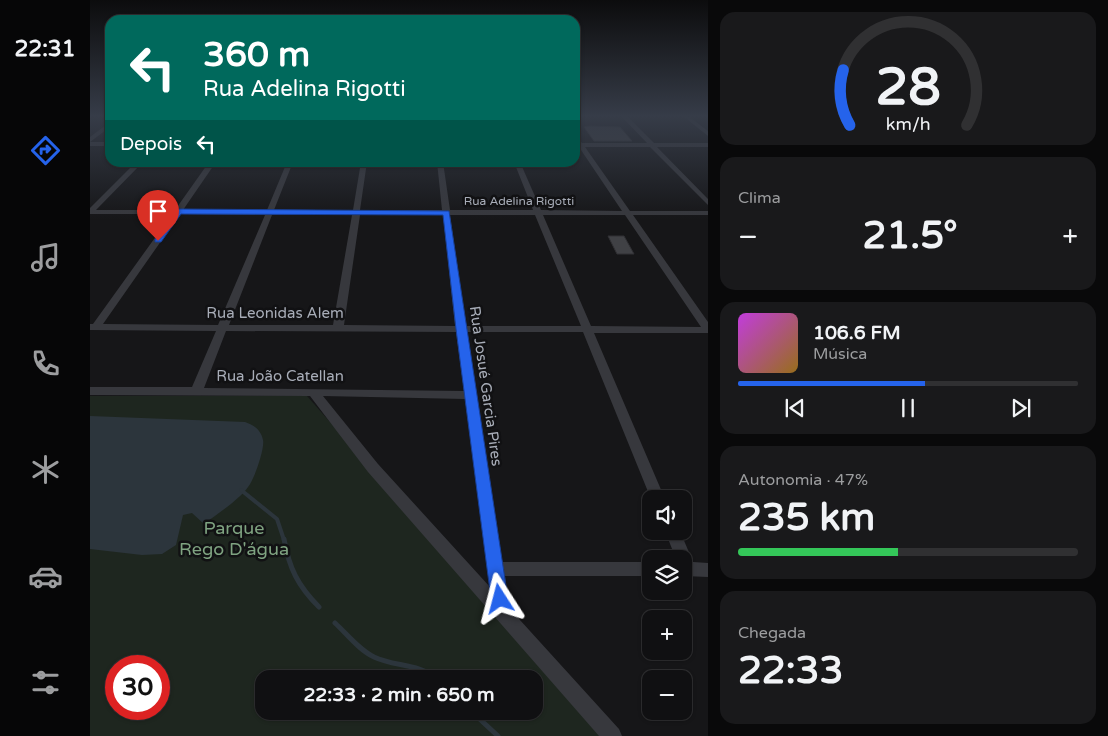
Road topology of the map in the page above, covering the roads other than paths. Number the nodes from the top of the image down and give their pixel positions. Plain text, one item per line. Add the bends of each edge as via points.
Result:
1 (582, 150) edge
2 (657, 150) edge
3 (135, 167) edge
4 (210, 167) edge
5 (288, 167) edge
6 (363, 167) edge
7 (441, 167) edge
8 (519, 167) edge
9 (708, 203) edge
10 (90, 212) edge
11 (179, 212) junction
12 (270, 212) junction
13 (356, 212) junction
14 (446, 212) junction
15 (538, 213) junction
16 (629, 213) junction
17 (708, 213) edge
18 (93, 327) edge
19 (222, 328) junction
20 (338, 329) junction
21 (461, 329) junction
22 (586, 330) junction
23 (708, 330) edge
24 (90, 391) edge
25 (196, 392) junction
26 (313, 392) junction
27 (470, 395) junction
28 (654, 490) edge
29 (642, 569) edge
30 (692, 569) edge
31 (495, 570) junction
32 (708, 570) edge
33 (502, 614) junction
34 (612, 736) edge

1 - 16 street
2 - 9 street
3 - 10 street
4 - 11 street
5 - 12 street
6 - 13 street
7 - 14 street, Rua Josué Garcia Pires
8 - 15 street
10 - 11 street, Rua Adelina Rigotti
11 - 12 street, Rua Adelina Rigotti
11 - 18 street
12 - 13 street, Rua Adelina Rigotti
12 - 19 street
13 - 14 street, Rua Adelina Rigotti
13 - 20 street
14 - 15 street, Rua Adelina Rigotti
14 - 21 street, Rua Josué Garcia Pires
15 - 16 street, Rua Adelina Rigotti
15 - 22 street
16 - 17 street, Rua Adelina Rigotti
16 - 23 street
18 - 19 street, Rua Leonidas Alem
19 - 20 street, Rua Leonidas Alem
19 - 25 street
20 - 21 street, Rua Leonidas Alem
21 - 22 street, Rua Leonidas Alem
21 - 27 street, Rua Josué Garcia Pires
22 - 23 street, Rua Leonidas Alem
22 - 28 street
24 - 25 street, Rua João Catellan
25 - 26 street, Rua João Catellan
26 - 27 street, Rua João Catellan
26 - 33 street via 374,468
27 - 31 street, Rua Josué Garcia Pires
29 - 31 street
30 - 32 street
31 - 33 street, Rua Josué Garcia Pires
33 - 34 street

